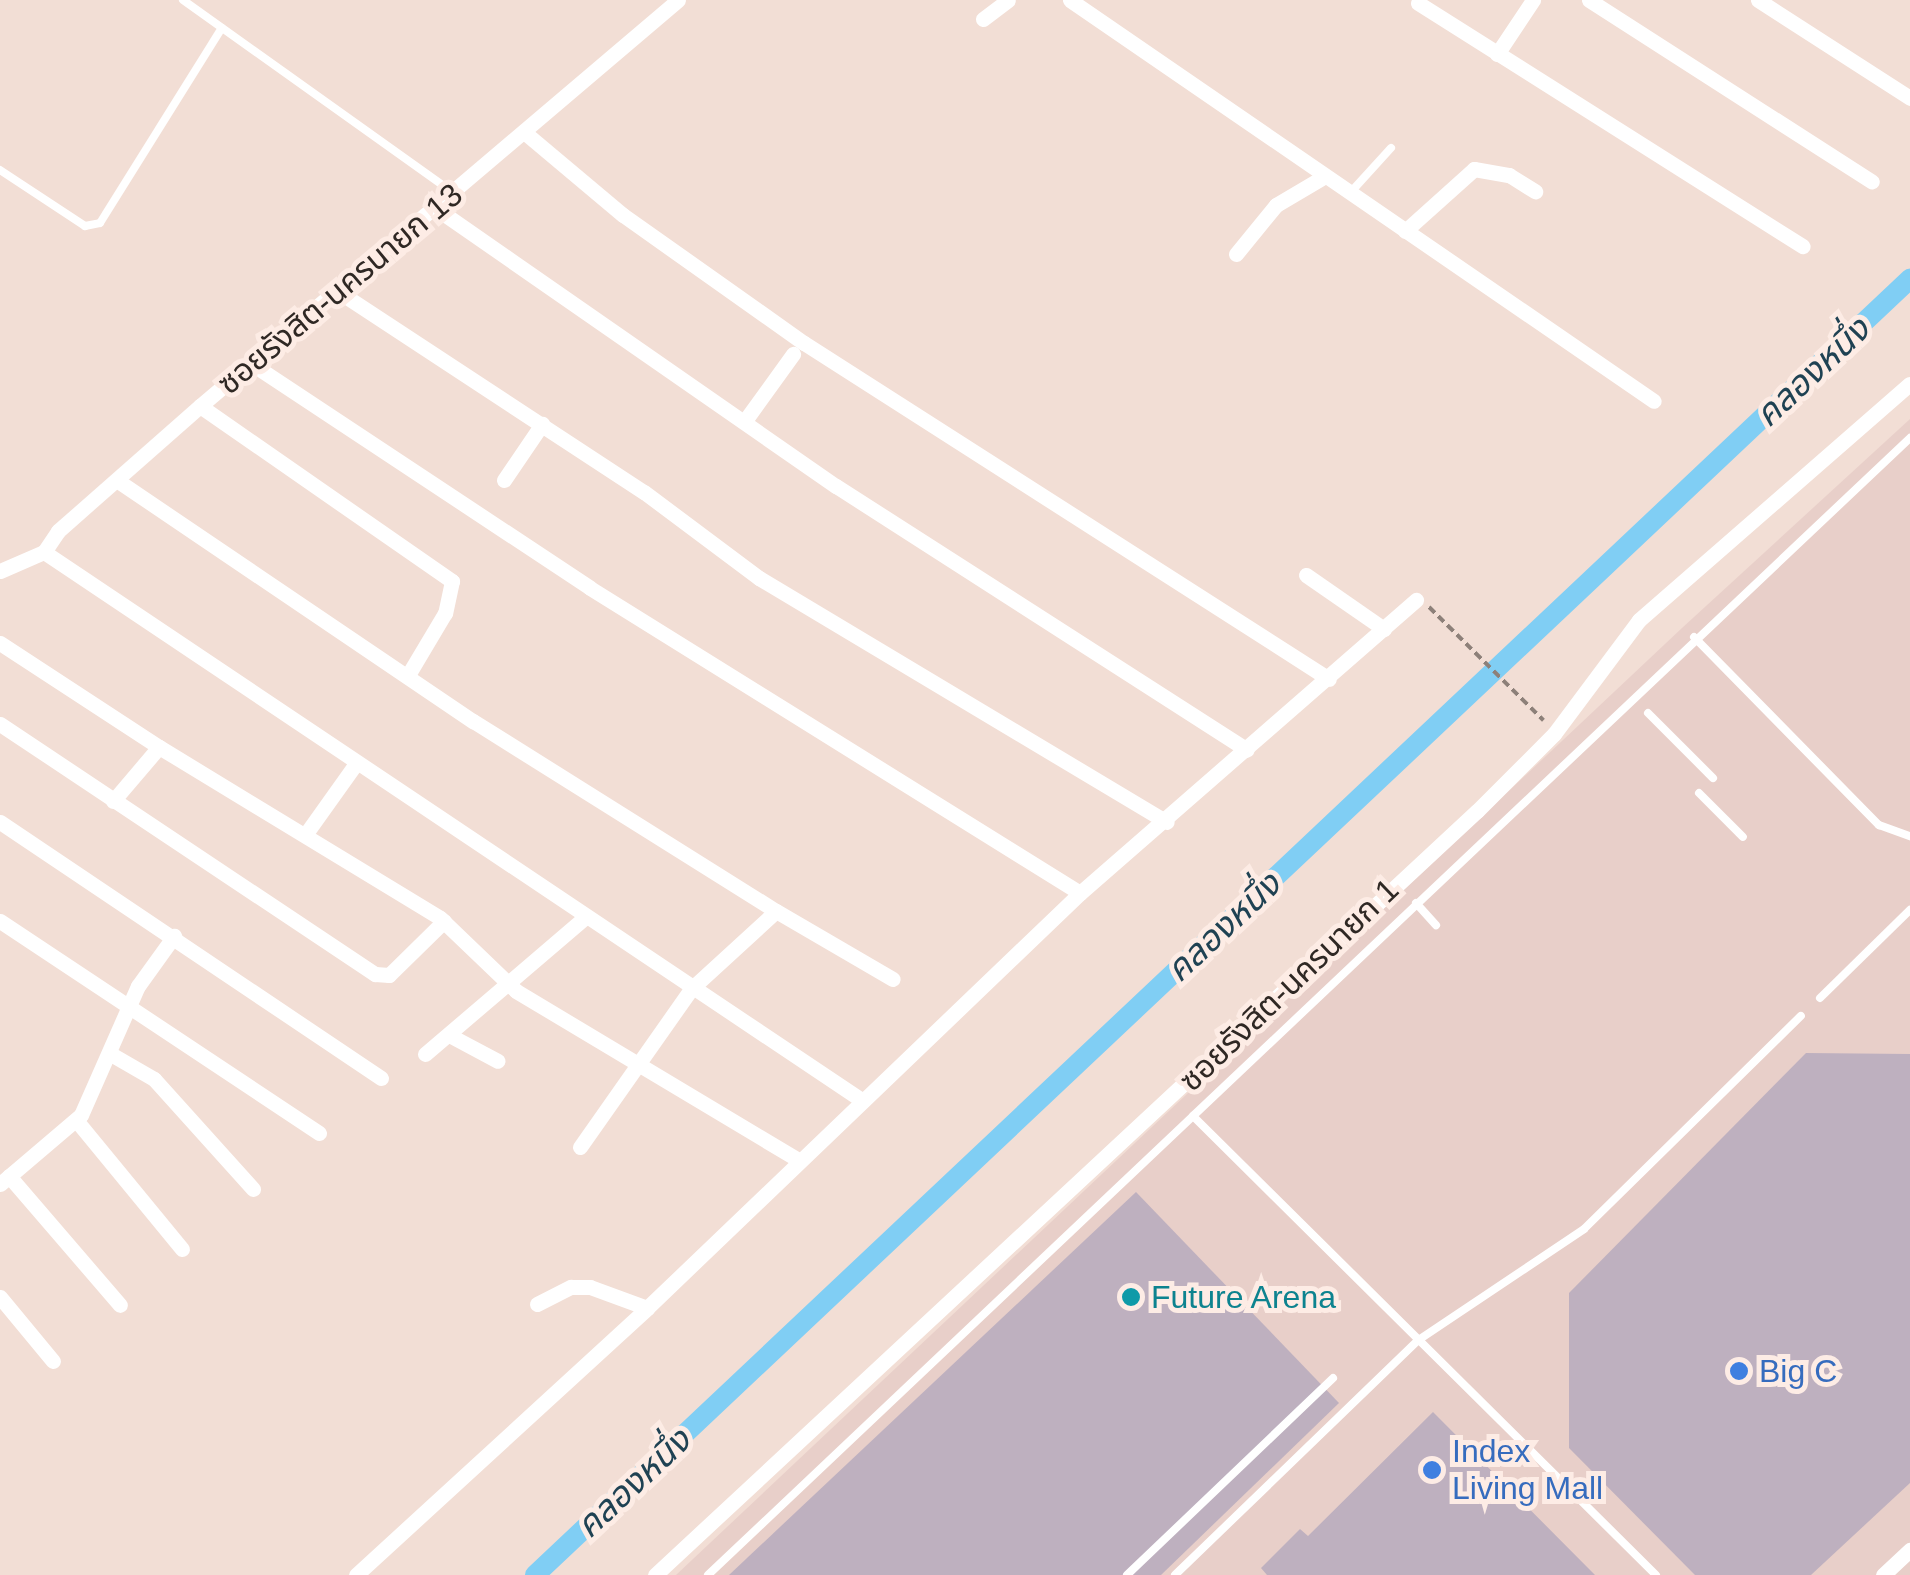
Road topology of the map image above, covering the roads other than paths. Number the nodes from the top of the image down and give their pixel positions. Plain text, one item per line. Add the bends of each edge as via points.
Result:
1 (183, 0) edge
2 (678, 0) edge
3 (1008, 0) edge
4 (1070, 0) edge
5 (1533, 0) edge
6 (1589, 0) edge
7 (1758, 0) edge
8 (1418, 4) dead end
9 (983, 20) dead end
10 (222, 28) junction
11 (1496, 54) junction
12 (1910, 98) edge
13 (524, 132) junction
14 (1391, 148) dead end
15 (0, 170) edge
16 (1325, 176) junction
17 (1872, 182) dead end
18 (1535, 191) dead end
19 (455, 194) junction
20 (1350, 194) junction
21 (437, 209) junction
22 (1404, 232) junction
23 (1803, 246) dead end
24 (1236, 254) dead end
25 (336, 290) junction
26 (793, 354) dead end
27 (252, 364) junction
28 (1910, 384) edge
29 (1654, 400) dead end
30 (200, 406) junction
31 (744, 422) junction
32 (542, 424) junction
33 (1910, 438) edge
34 (504, 480) dead end
35 (118, 481) junction
36 (44, 552) junction
37 (0, 571) edge
38 (1306, 575) dead end
39 (1416, 600) dead end
40 (1384, 630) junction
41 (1694, 638) junction
42 (0, 643) edge
43 (408, 675) junction
44 (1329, 679) junction
45 (1648, 713) dead end
46 (0, 724) edge
47 (159, 748) junction
48 (1247, 750) junction
49 (355, 764) junction
50 (1714, 778) dead end
51 (1699, 793) dead end
52 (113, 801) junction
53 (0, 822) edge
54 (1166, 822) junction
55 (305, 834) junction
56 (1743, 836) dead end
57 (1910, 836) edge
58 (1080, 893) junction
59 (1416, 903) junction
60 (1910, 910) edge
61 (776, 912) junction
62 (584, 918) junction
63 (0, 921) edge
64 (444, 921) junction
65 (1898, 922) junction
66 (1436, 925) dead end
67 (1910, 926) edge
68 (174, 936) junction
69 (893, 979) dead end
70 (505, 982) junction
71 (691, 989) junction
72 (1820, 998) dead end
73 (128, 1006) junction
74 (1801, 1016) dead end
75 (449, 1035) junction
76 (108, 1054) junction
77 (425, 1054) dead end
78 (498, 1062) dead end
79 (636, 1064) junction
80 (380, 1078) dead end
81 (860, 1099) junction
82 (1193, 1116) junction
83 (76, 1120) junction
84 (318, 1133) dead end
85 (580, 1147) dead end
86 (797, 1159) junction
87 (4, 1180) edge
88 (253, 1189) dead end
89 (182, 1249) dead end
90 (0, 1298) edge
91 (537, 1304) dead end
92 (120, 1305) dead end
93 (647, 1308) junction
94 (1418, 1341) junction
95 (52, 1361) dead end
96 (1333, 1378) dead end
97 (1910, 1550) edge
98 (356, 1575) edge
99 (656, 1575) edge
100 (708, 1575) edge
101 (1127, 1575) edge
102 (1175, 1575) edge
103 (1656, 1575) edge
104 (1884, 1575) edge

1 - 10 lane
2 - 13 street, ซอยรังสิต-นครนายก 13
3 - 9 street
4 - 16 street
5 - 11 street
6 - 17 street
7 - 12 street
8 - 11 street
10 - 15 lane via 100,223 86,226
10 - 19 lane
11 - 23 street
13 - 19 street, ซอยรังสิต-นครนายก 13
13 - 44 street via 622,215 804,343
14 - 20 lane
16 - 20 street
16 - 24 street via 1261,218
18 - 22 street via 1509,175 1474,169
19 - 21 street, ซอยรังสิต-นครนายก 13
20 - 22 street
21 - 25 street, ซอยรังสิต-นครนายก 13
21 - 31 street
22 - 29 street
25 - 27 street, ซอยรังสิต-นครนายก 13
25 - 32 street
26 - 31 street
27 - 30 street, ซอยรังสิต-นครนายก 13
27 - 58 street via 590,588
28 - 99 street, ซอยรังสิต-นครนายก 1 via 1639,620 1554,734 1476,810
30 - 35 street, ซอยรังสิต-นครนายก 13
30 - 43 street via 452,580 445,613
31 - 48 street
32 - 34 street
32 - 54 street via 759,578
33 - 41 lane
35 - 36 street, ซอยรังสิต-นครนายก 13 via 58,530
35 - 43 street
36 - 37 street, ซอยรังสิต-นครนายก 13
36 - 49 street
38 - 40 street
39 - 40 street
40 - 44 street
41 - 57 lane via 1879,824
41 - 59 lane
42 - 47 street
43 - 61 street
44 - 48 street
45 - 50 lane
46 - 52 street
47 - 52 street
47 - 55 street
48 - 54 street
49 - 55 street
49 - 62 street
51 - 56 lane
52 - 64 street via 383,977
53 - 68 street
54 - 58 street
55 - 64 street
58 - 81 street
59 - 66 lane
59 - 82 lane
60 - 65 lane
61 - 69 street
61 - 71 street
62 - 70 street
62 - 71 street
63 - 73 street
64 - 70 street
65 - 67 lane
65 - 72 lane
68 - 73 street
68 - 80 street
70 - 75 street
70 - 79 street
71 - 79 street
71 - 81 street
73 - 76 street
73 - 84 street
74 - 94 lane via 1584,1228
75 - 77 street
75 - 78 street
76 - 83 street
76 - 88 street via 154,1079
79 - 85 street
79 - 86 street
81 - 86 street
82 - 94 lane
82 - 100 lane
83 - 87 street
83 - 89 street
86 - 93 street
87 - 92 street
90 - 95 street
91 - 93 street via 571,1287 590,1287
93 - 98 street
94 - 102 lane
94 - 103 lane
96 - 101 lane
97 - 104 street

